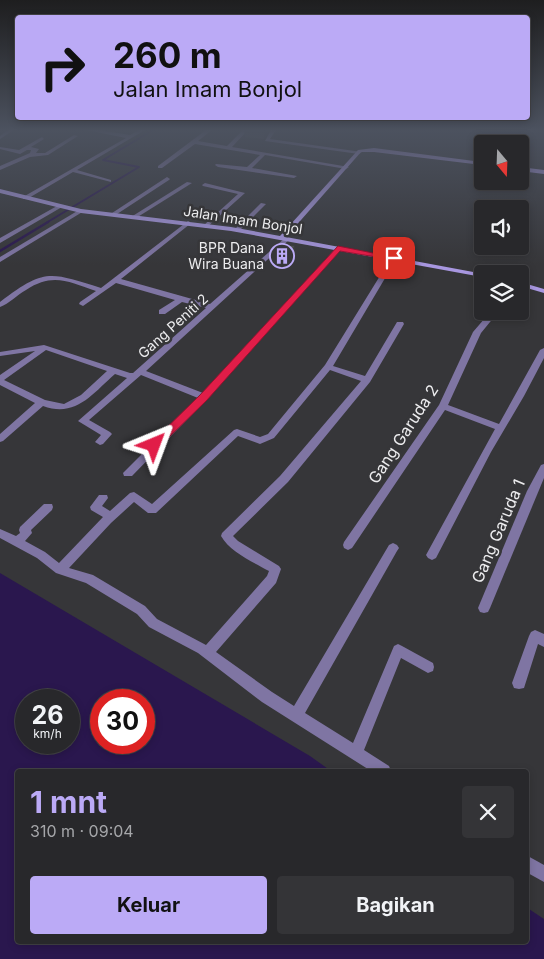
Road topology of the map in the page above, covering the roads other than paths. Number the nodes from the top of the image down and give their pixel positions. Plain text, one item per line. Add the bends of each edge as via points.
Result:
1 (67, 175) edge
2 (87, 175) edge
3 (286, 175) edge
4 (339, 175) edge
5 (294, 176) dead end
6 (167, 179) dead end
7 (108, 181) dead end
8 (189, 183) dead end
9 (205, 186) dead end
10 (0, 191) edge
11 (25, 198) junction
12 (264, 204) dead end
13 (60, 207) junction
14 (80, 211) junction
15 (112, 214) junction
16 (134, 217) junction
17 (188, 223) junction
18 (206, 226) junction
19 (237, 230) junction
20 (284, 239) junction
21 (0, 241) edge
22 (338, 248) junction
23 (394, 258) junction
24 (0, 260) edge
25 (474, 273) edge
26 (115, 280) junction
27 (529, 287) edge
28 (101, 290) junction
29 (544, 291) edge
30 (181, 299) junction
31 (84, 304) dead end
32 (0, 305) edge
33 (212, 307) junction
34 (162, 312) dead end
35 (487, 320) edge
36 (400, 324) dead end
37 (44, 347) junction
38 (544, 350) edge
39 (0, 354) edge
40 (328, 367) junction
41 (14, 368) junction
42 (114, 370) junction
43 (137, 374) junction
44 (367, 380) junction
45 (0, 381) edge
46 (204, 397) junction
47 (42, 402) junction
48 (443, 406) junction
49 (501, 428) junction
50 (0, 439) edge
51 (100, 442) dead end
52 (544, 468) edge
53 (128, 473) dead end
54 (104, 498) dead end
55 (48, 507) dead end
56 (110, 517) junction
57 (0, 533) edge
58 (17, 542) junction
59 (348, 545) dead end
60 (393, 548) dead end
61 (432, 554) dead end
62 (60, 570) junction
63 (484, 608) dead end
64 (544, 640) edge
65 (207, 653) junction
66 (428, 667) dead end
67 (519, 683) dead end
68 (296, 716) junction
69 (356, 754) junction
70 (381, 769) edge
71 (529, 865) edge
72 (544, 874) edge

1 - 11 street
2 - 7 street
3 - 5 street
4 - 20 main road
6 - 15 street
8 - 16 street
9 - 18 street via 242,192
10 - 11 main road, Jalan Imam Bonjol
11 - 13 main road, Jalan Imam Bonjol
12 - 19 street
13 - 14 main road, Jalan Imam Bonjol
13 - 21 street
14 - 15 main road, Jalan Imam Bonjol
14 - 24 street
15 - 16 main road, Jalan Imam Bonjol
16 - 17 main road, Jalan Imam Bonjol
17 - 18 main road, Jalan Imam Bonjol
17 - 26 street
18 - 19 main road, Jalan Imam Bonjol
19 - 20 main road, Jalan Imam Bonjol
20 - 22 main road, Jalan Imam Bonjol
20 - 33 street, Gang Peniti 2
22 - 23 main road, Jalan Imam Bonjol
22 - 46 street
23 - 25 main road, Jalan Imam Bonjol
23 - 40 street
26 - 28 street
26 - 30 street
27 - 29 main road
28 - 31 street
28 - 32 street via 49,277 33,283
30 - 33 street
30 - 34 street
33 - 43 street, Gang Peniti 2
35 - 48 street, Gang Garuda 2 via 477,332
36 - 44 street
37 - 39 street, Gang Peniti 2
37 - 41 street
37 - 42 street, Gang Peniti 2
38 - 49 street
39 - 41 street
40 - 44 street
40 - 56 street via 271,436 260,441 237,432 159,506 152,510 134,496
41 - 45 street
42 - 43 street, Gang Peniti 2
42 - 47 street via 68,406
43 - 46 street
43 - 51 street via 84,419 84,423 107,434
44 - 65 street via 284,479 226,536 275,569 272,578
45 - 47 street
46 - 53 street
47 - 50 street
48 - 49 street
48 - 59 street, Gang Garuda 2
49 - 61 street
52 - 63 street, Gang Garuda 1
54 - 56 street via 95,507
55 - 58 street via 24,530 27,533
56 - 62 street
57 - 58 street
58 - 62 street
60 - 68 street
62 - 65 street via 89,579 141,610 154,623
64 - 67 street via 534,636
65 - 68 street
66 - 69 street via 398,650
68 - 69 street
69 - 70 street
71 - 72 street

